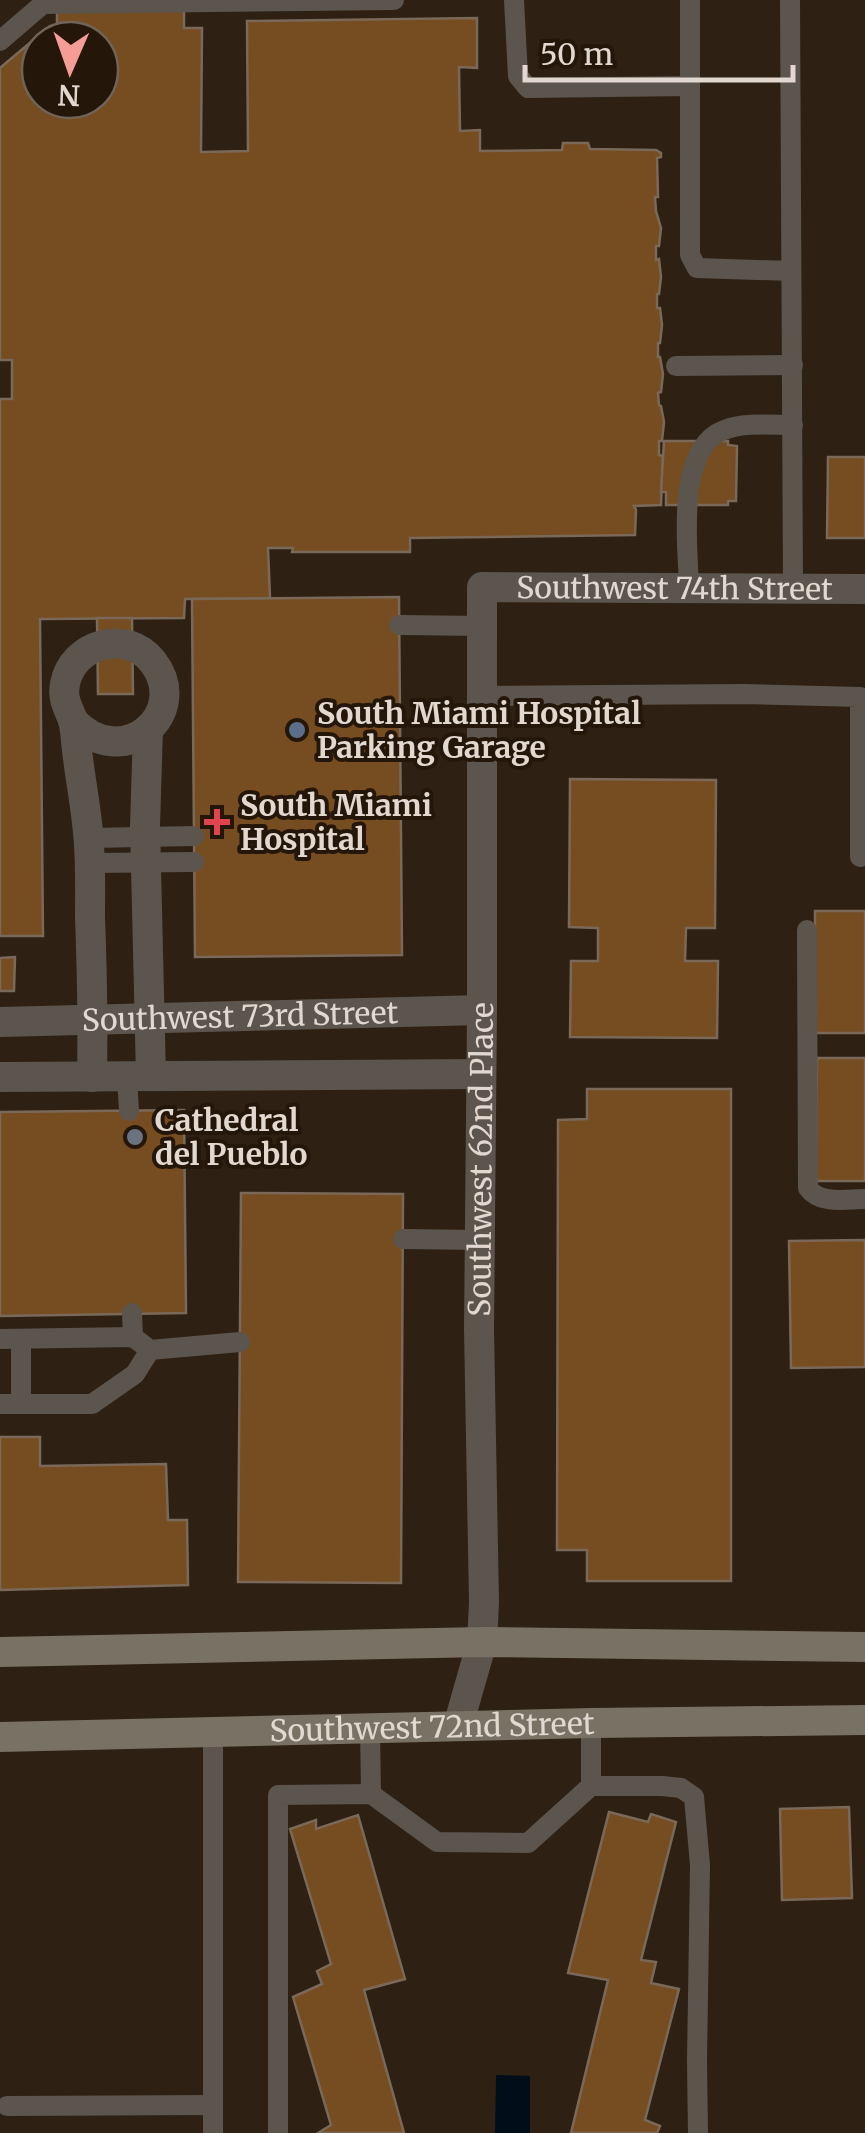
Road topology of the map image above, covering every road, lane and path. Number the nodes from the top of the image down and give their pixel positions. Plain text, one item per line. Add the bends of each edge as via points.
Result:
1 (394, 0) edge
2 (514, 0) edge
3 (690, 0) edge
4 (790, 0) edge
5 (0, 40) edge
6 (690, 86) junction
7 (792, 271) junction
8 (792, 365) junction
9 (676, 366) dead end
10 (793, 425) junction
11 (482, 587) joint
12 (689, 588) junction
13 (865, 588) edge
14 (793, 589) junction
15 (399, 625) dead end
16 (482, 626) junction
17 (482, 696) junction
18 (73, 720) junction
19 (148, 729) junction
20 (194, 836) dead end
21 (146, 849) junction
22 (89, 851) junction
23 (860, 857) dead end
24 (194, 862) dead end
25 (806, 930) dead end
26 (482, 1010) junction
27 (150, 1019) junction
28 (93, 1020) junction
29 (0, 1022) edge
30 (481, 1074) junction
31 (139, 1076) junction
32 (0, 1077) edge
33 (92, 1077) junction
34 (129, 1110) dead end
35 (865, 1199) edge
36 (403, 1239) dead end
37 (480, 1240) junction
38 (132, 1313) dead end
39 (10, 1339) edge
40 (240, 1342) dead end
41 (141, 1344) junction
42 (11, 1404) edge
43 (482, 1642) junction
44 (865, 1648) edge
45 (0, 1652) edge
46 (865, 1720) edge
47 (591, 1723) junction
48 (458, 1726) junction
49 (370, 1729) junction
50 (213, 1733) junction
51 (0, 1737) edge
52 (591, 1786) junction
53 (370, 1794) junction
54 (212, 2105) junction
55 (7, 2106) dead end
56 (212, 2133) edge
57 (278, 2133) edge
58 (698, 2133) edge

1 - 5 lane via 44,4
2 - 6 lane via 518,76 528,88
3 - 6 lane
4 - 7 lane
6 - 7 lane via 690,254 696,268
7 - 8 lane
8 - 9 lane
8 - 10 lane
10 - 12 lane via 726,429 701,449 689,487
10 - 14 lane
11 - 12 street, Southwest 74th Street
11 - 16 street, Southwest 62nd Place
12 - 14 street, Southwest 74th Street
13 - 14 street, Southwest 74th Street
15 - 16 lane
16 - 17 street, Southwest 62nd Place
17 - 23 lane via 860,696
17 - 26 street, Southwest 62nd Place
18 - 19 street via 105,741 129,740
18 - 19 street via 64,698 68,672 93,647 116,643 144,653 161,675 162,706
18 - 22 street
19 - 21 street
20 - 21 lane
21 - 22 lane
21 - 24 lane
21 - 27 street
22 - 28 street
25 - 35 lane via 808,1188 822,1199
26 - 27 street, Southwest 73rd Street
26 - 30 street, Southwest 62nd Place
27 - 28 street, Southwest 73rd Street
27 - 31 street
28 - 29 street, Southwest 73rd Street
28 - 33 street
30 - 31 street, Southwest 73rd Street
30 - 37 street, Southwest 62nd Place
31 - 33 street, Southwest 73rd Street
31 - 34 lane
32 - 33 street, Southwest 73rd Street
36 - 37 lane
37 - 43 street, Southwest 62nd Place
38 - 41 lane
39 - 41 lane
39 - 42 lane
40 - 41 lane
41 - 42 lane via 135,1374 92,1404
43 - 44 main road
43 - 45 main road
43 - 48 street, Southwest 62nd Place
46 - 47 main road, Southwest 72nd Street
47 - 48 main road, Southwest 72nd Street
47 - 52 lane
48 - 49 main road, Southwest 72nd Street
49 - 50 main road, Southwest 72nd Street
49 - 53 lane
50 - 51 main road, Southwest 72nd Street
50 - 54 lane
52 - 53 lane via 528,1842 436,1842
52 - 58 lane via 680,1788 694,1798 700,1865
53 - 57 lane via 278,1795
54 - 55 lane
54 - 56 lane

